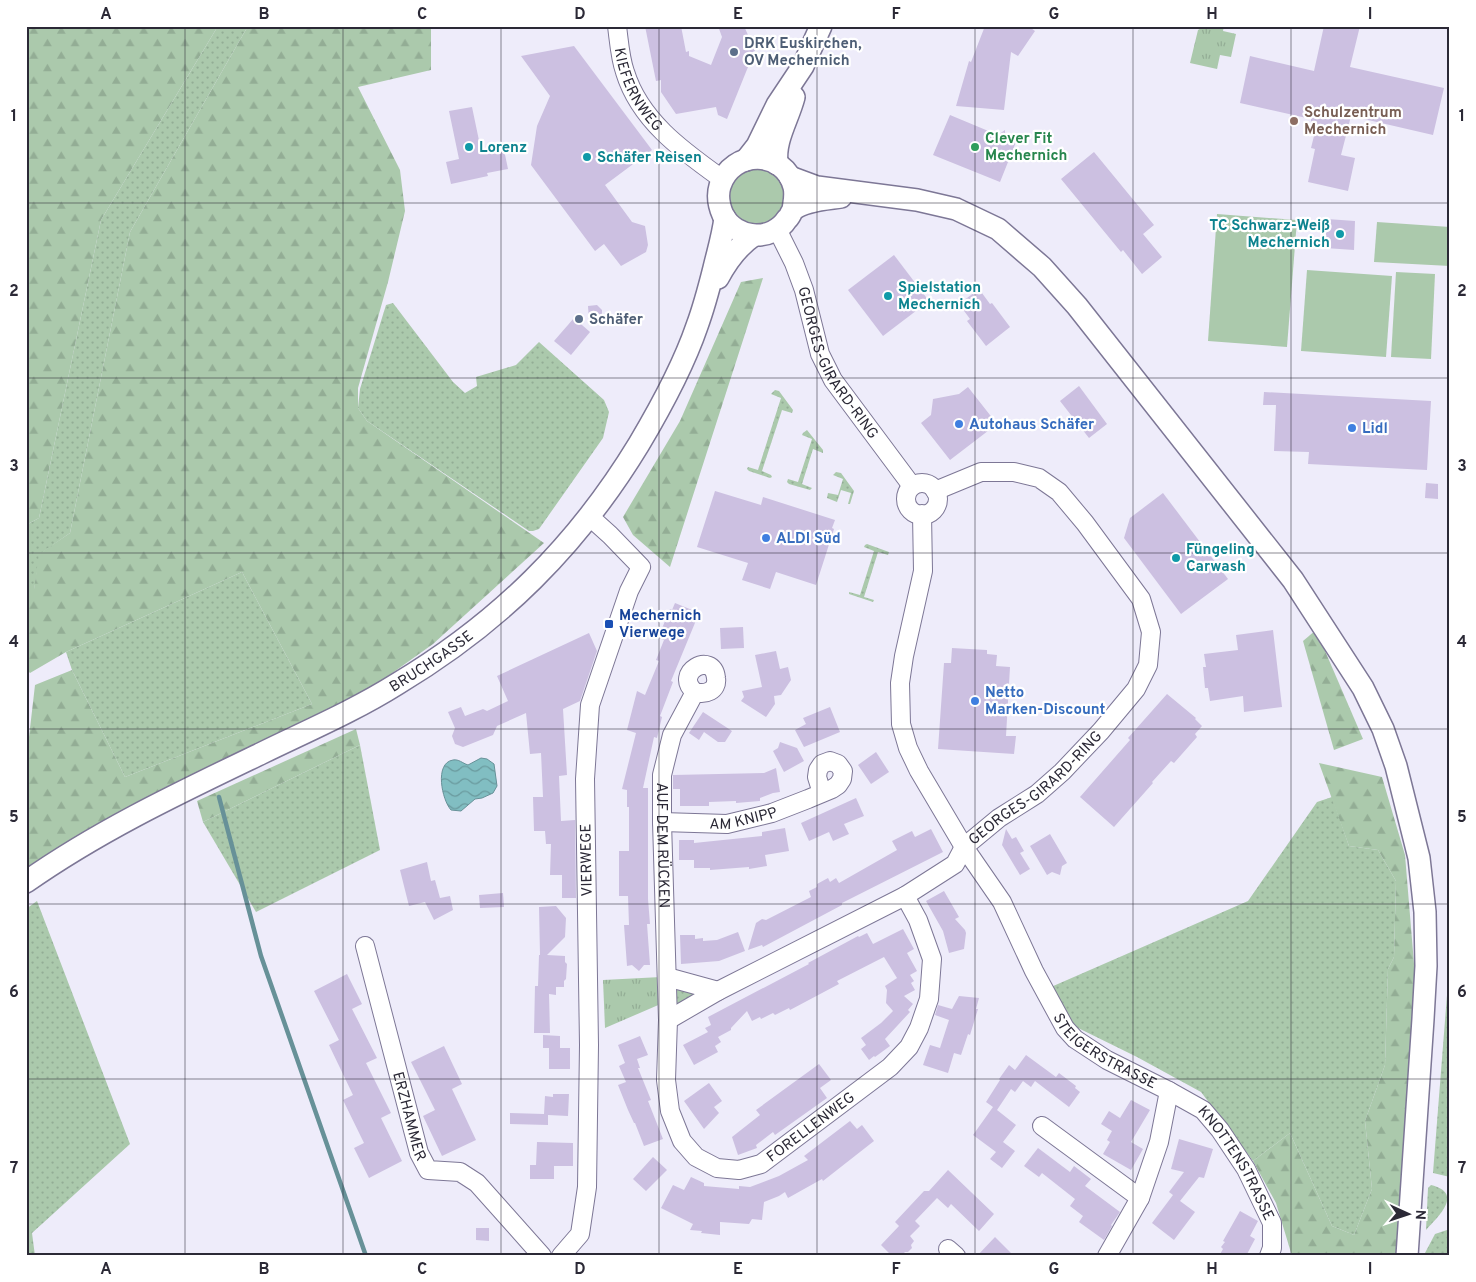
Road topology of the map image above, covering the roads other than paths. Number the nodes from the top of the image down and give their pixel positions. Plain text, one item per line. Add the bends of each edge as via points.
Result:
1 (617, 26) edge
2 (821, 26) edge
3 (803, 66) junction
4 (746, 160) junction
5 (783, 171) junction
6 (722, 179) junction
7 (866, 194) junction
8 (793, 210) junction
9 (725, 218) junction
10 (777, 229) junction
11 (754, 235) junction
12 (706, 300) junction
13 (912, 486) junction
14 (935, 491) junction
15 (922, 514) junction
16 (590, 517) junction
17 (695, 692) dead end
18 (822, 793) dead end
19 (662, 822) junction
20 (964, 847) junction
21 (26, 882) edge
22 (905, 896) junction
23 (365, 946) dead end
24 (667, 977) junction
25 (718, 991) junction
26 (668, 1013) junction
27 (1169, 1091) junction
28 (1042, 1126) dead end
29 (1140, 1198) junction
30 (542, 1256) edge
31 (561, 1256) edge
32 (1107, 1256) edge
33 (1269, 1256) edge
34 (1407, 1256) edge

1 - 6 street, KIEFERNWEG via 624,71 648,116 693,159
2 - 3 main road
3 - 4 main road
3 - 5 main road via 778,141
4 - 5 main road via 768,160
4 - 6 main road via 728,170
5 - 7 main road via 817,187
5 - 8 main road via 794,188
6 - 9 main road via 718,199
7 - 8 main road via 817,200
7 - 34 main road via 956,209 998,230 1042,267 1077,306 1292,580 1363,688 1396,766 1419,858 1425,912 1426,966
8 - 10 main road
9 - 11 main road via 733,227
9 - 12 main road, BRUCHGASSE
10 - 11 main road
10 - 13 street, GEORGES-GIRARD-RING via 794,263 820,354 833,380
11 - 12 main road, BRUCHGASSE via 732,255
12 - 16 main road, BRUCHGASSE via 691,343 654,418
13 - 14 street via 923,483
13 - 15 street via 906,496 907,502 913,512
14 - 15 street via 938,499 934,510
14 - 20 street, GEORGES-GIRARD-RING via 981,472 1014,472 1039,478 1059,492 1116,564 1141,599 1151,632 1148,665 1136,689 1101,731 1037,794 999,818
15 - 20 street, GEORGES-GIRARD-RING via 923,571 900,683 901,724 918,771
16 - 21 main road, BRUCHGASSE via 526,588 478,630 396,686 130,819
16 - 31 street, VIERWEGE via 641,567 629,591 590,705 585,778 589,1045 587,1187 580,1234
17 - 19 street, AUF DEM RÜCKEN via 672,735 662,775
18 - 19 street, AM KNIPP via 772,813 727,824
19 - 24 street, AUF DEM RÜCKEN
20 - 22 street via 955,864
20 - 27 street, STEIGERSTRASSE via 1002,902 1065,1028 1075,1039 1106,1060
22 - 25 street
22 - 26 street, FORELLENWEG via 932,959 929,999 919,1028 909,1046 890,1067 761,1164 739,1170 717,1168 696,1157 682,1141 670,1111 666,1080
23 - 30 street, ERZHAMMER via 419,1153 428,1170 460,1172 477,1183
24 - 25 street
24 - 26 street, AUF DEM RÜCKEN
25 - 26 street
27 - 29 street, STEIGERSTRASSE via 1159,1142
27 - 33 street, KNOTTENSTRASSE via 1203,1110 1246,1169 1272,1223
28 - 29 street
29 - 32 street, STEIGERSTRASSE

